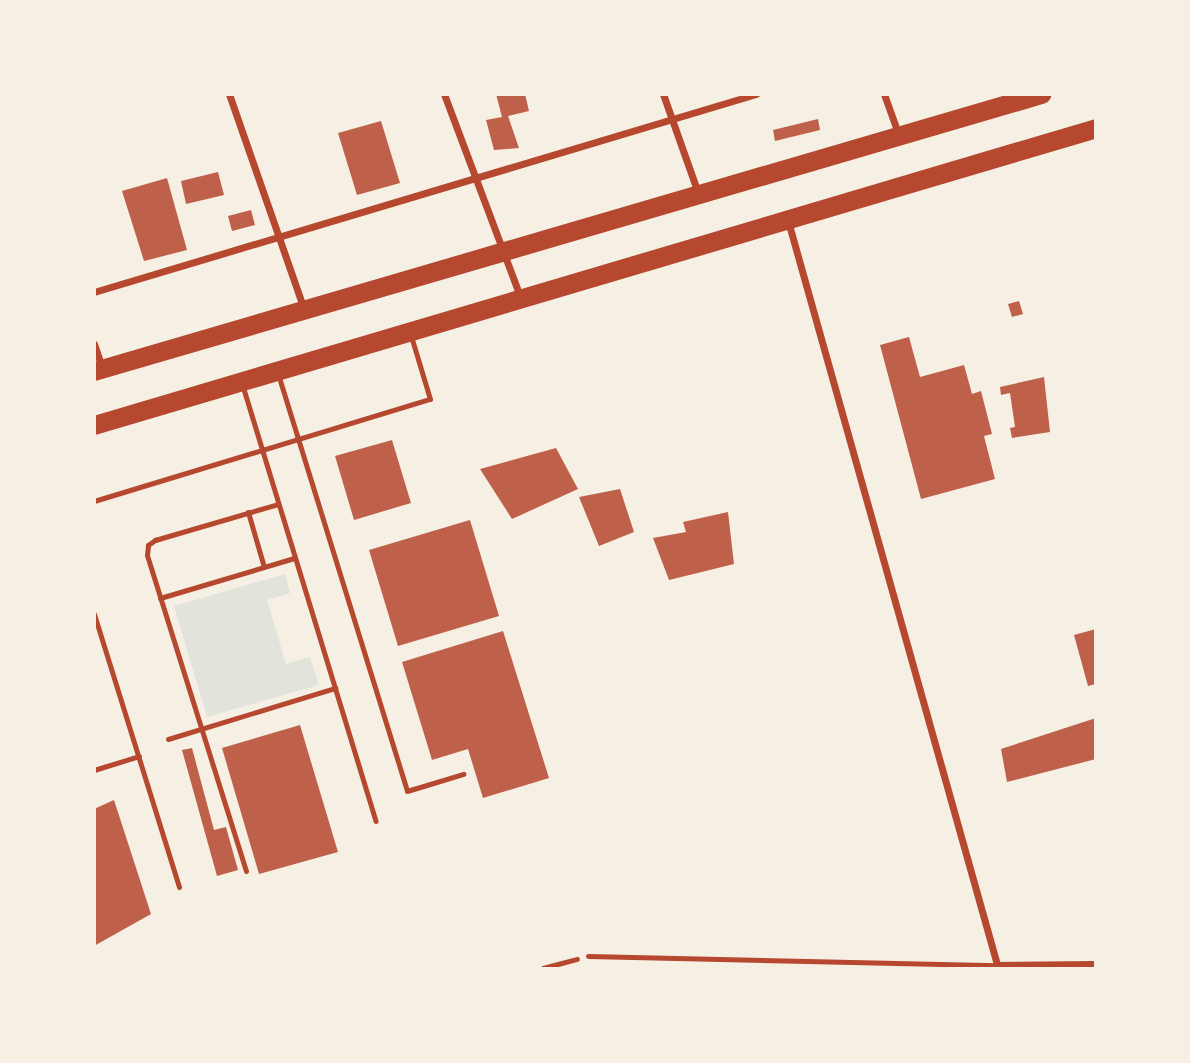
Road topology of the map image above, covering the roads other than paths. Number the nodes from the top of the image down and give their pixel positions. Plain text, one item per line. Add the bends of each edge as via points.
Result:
1 (229, 94) edge
2 (444, 94) edge
3 (663, 94) edge
4 (756, 94) edge
5 (884, 94) edge
6 (1041, 94) edge
7 (672, 120) junction
8 (1096, 128) edge
9 (899, 137) junction
10 (474, 179) junction
11 (699, 195) junction
12 (788, 221) junction
13 (278, 235) junction
14 (503, 253) junction
15 (94, 292) edge
16 (521, 300) junction
17 (304, 310) junction
18 (410, 332) junction
19 (94, 344) edge
20 (99, 370) edge
21 (276, 371) junction
22 (241, 381) junction
23 (94, 425) edge
24 (298, 439) junction
25 (263, 450) junction
26 (94, 501) edge
27 (278, 504) junction
28 (248, 512) junction
29 (294, 558) junction
30 (264, 567) junction
31 (160, 598) junction
32 (94, 614) edge
33 (335, 688) junction
34 (202, 729) junction
35 (168, 739) dead end
36 (139, 756) junction
37 (94, 770) edge
38 (463, 774) dead end
39 (376, 821) dead end
40 (246, 871) dead end
41 (179, 887) dead end
42 (588, 956) road end
43 (1096, 964) edge
44 (997, 967) edge

1 - 13 street
2 - 10 street
3 - 7 street
4 - 7 street
5 - 9 street
6 - 9 highway
7 - 10 street
7 - 11 street
8 - 12 highway
9 - 11 highway
10 - 13 street
10 - 14 street
11 - 14 highway
12 - 16 highway
12 - 44 street
13 - 15 street
13 - 17 street
14 - 16 street
14 - 17 highway
16 - 18 highway
17 - 20 highway
18 - 21 highway
18 - 24 lane via 430,399
19 - 20 street
21 - 22 highway
21 - 24 lane
22 - 23 highway
22 - 25 lane
24 - 25 lane
24 - 38 lane via 407,791
25 - 26 lane
25 - 27 lane
27 - 28 lane
27 - 29 lane
28 - 30 lane
28 - 31 lane via 148,545
29 - 30 lane
29 - 33 lane
30 - 31 lane
31 - 34 lane
32 - 36 lane
33 - 34 lane
33 - 39 lane
34 - 35 lane
34 - 40 lane
36 - 37 lane
36 - 41 lane
42 - 44 lane
43 - 44 street

